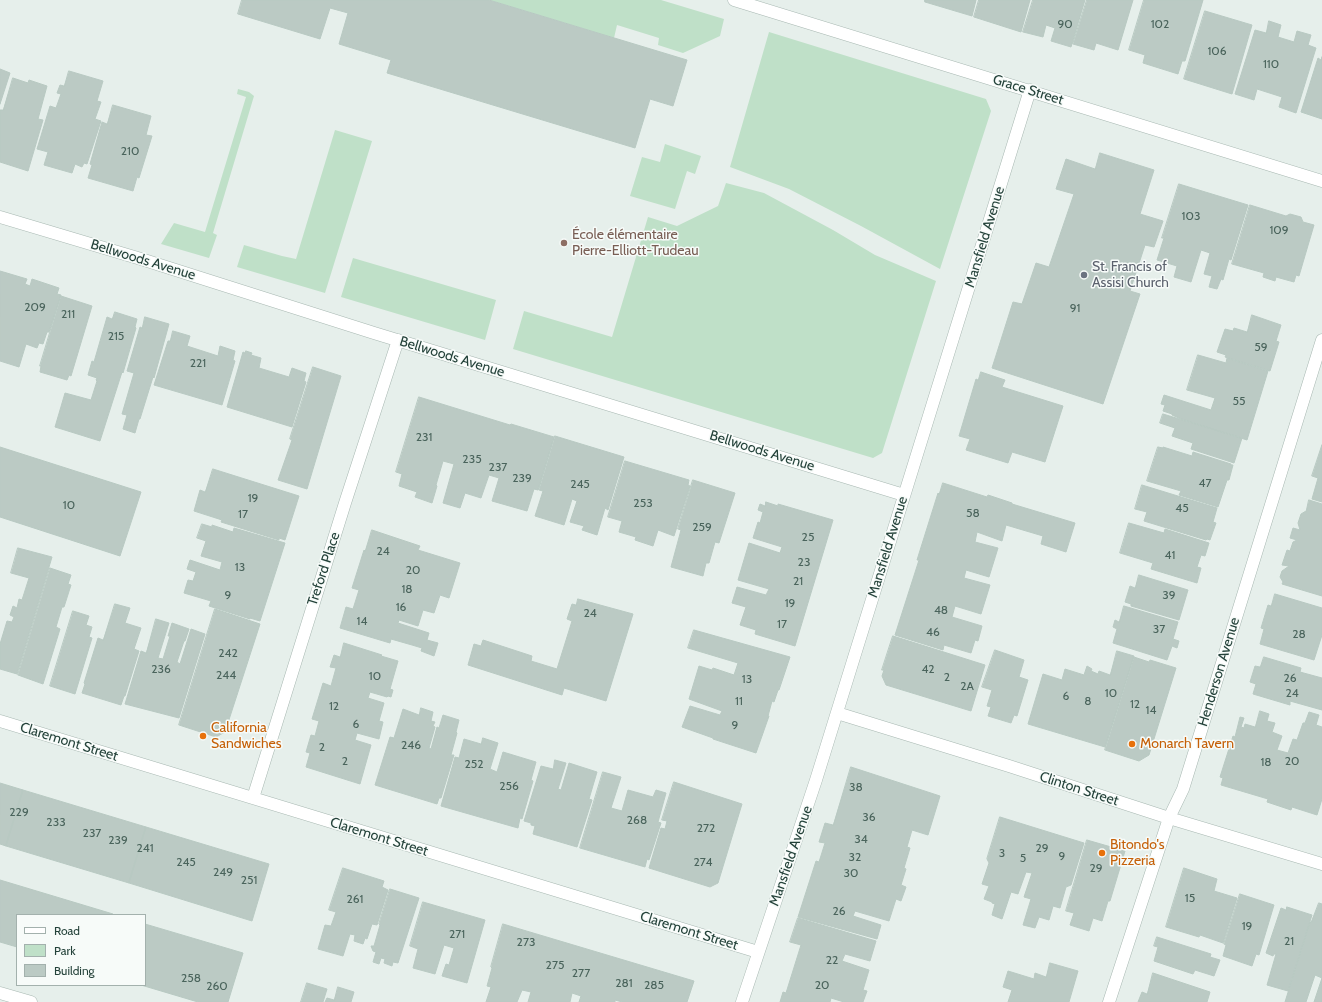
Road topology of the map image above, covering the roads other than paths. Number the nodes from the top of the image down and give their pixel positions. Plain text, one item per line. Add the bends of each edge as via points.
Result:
1 (734, 0) edge
2 (1030, 90) junction
3 (1322, 181) edge
4 (0, 217) edge
5 (398, 340) junction
6 (1322, 340) edge
7 (904, 495) junction
8 (837, 713) junction
9 (0, 721) edge
10 (252, 798) junction
11 (1169, 818) junction
12 (1322, 864) edge
13 (758, 952) junction
14 (0, 993) edge
15 (31, 1002) edge
16 (742, 1002) edge
17 (1109, 1002) edge

1 - 2 street, Grace Street
2 - 3 street, Grace Street
2 - 7 street, Mansfield Avenue
4 - 5 street, Bellwoods Avenue
5 - 7 street, Bellwoods Avenue
5 - 10 street, Treford Place
6 - 11 street, Henderson Avenue via 1183,789
7 - 8 street, Mansfield Avenue
8 - 11 street, Clinton Street
8 - 13 street, Mansfield Avenue
9 - 10 street, Claremont Street
10 - 13 street, Claremont Street
11 - 12 street, Clinton Street
11 - 17 street, Henderson Avenue
13 - 16 street, Mansfield Avenue
14 - 15 street

